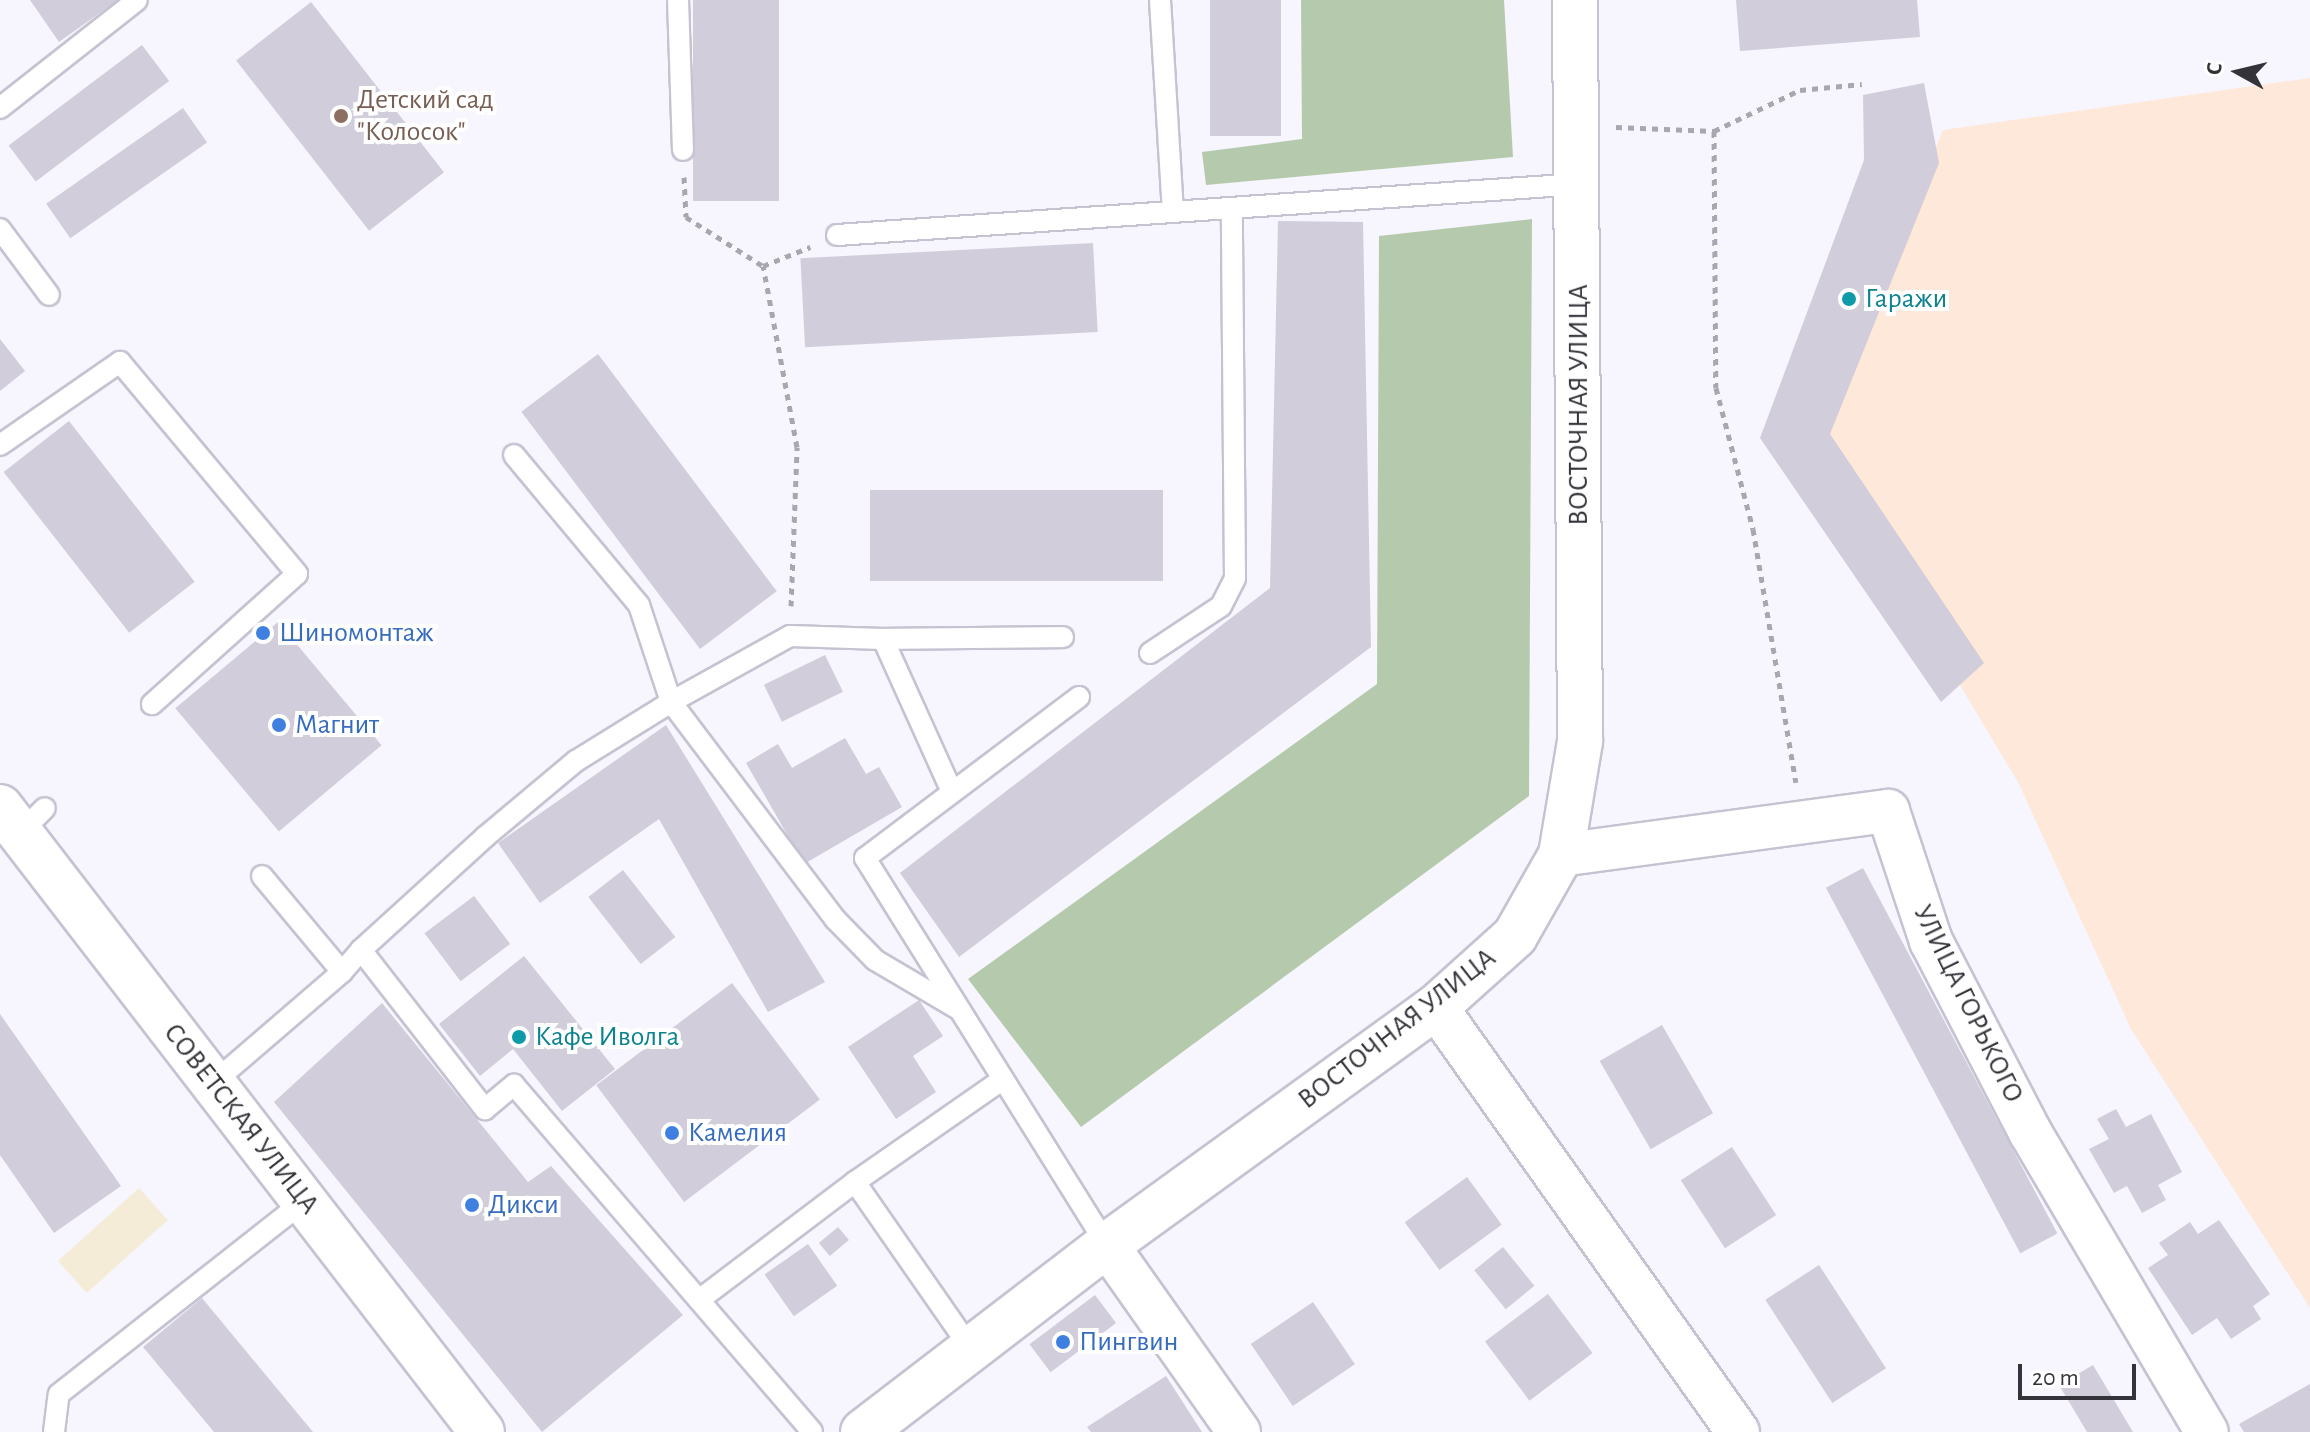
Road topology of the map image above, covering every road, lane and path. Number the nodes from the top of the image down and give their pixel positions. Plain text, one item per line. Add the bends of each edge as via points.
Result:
1 (137, 0) edge
2 (678, 0) edge
3 (1160, 0) edge
4 (1575, 0) edge
5 (1862, 84) dead end
6 (0, 108) edge
7 (1578, 126) junction
8 (1714, 131) junction
9 (683, 150) joint
10 (1579, 184) junction
11 (1232, 208) junction
12 (1173, 212) junction
13 (0, 229) edge
14 (837, 235) joint
15 (763, 266) junction
16 (49, 295) dead end
17 (0, 445) edge
18 (514, 455) dead end
19 (790, 636) junction
20 (1063, 637) dead end
21 (883, 639) junction
22 (1150, 653) dead end
23 (1079, 697) dead end
24 (671, 702) junction
25 (152, 704) dead end
26 (952, 792) junction
27 (22, 816) edge
28 (1802, 823) junction
29 (1561, 855) junction
30 (262, 876) dead end
31 (361, 950) junction
32 (342, 972) junction
33 (1436, 1007) junction
34 (960, 1010) junction
35 (1003, 1079) junction
36 (213, 1083) junction
37 (855, 1182) junction
38 (304, 1201) junction
39 (1107, 1245) junction
40 (699, 1300) junction
41 (971, 1349) junction
42 (54, 1432) edge
43 (482, 1432) edge
44 (812, 1432) edge
45 (863, 1432) edge
46 (1239, 1432) edge
47 (1738, 1432) edge
48 (2207, 1432) edge

1 - 6 lane
2 - 9 lane
3 - 12 lane
4 - 7 main road, ВОСТОЧНАЯ УЛИЦА
5 - 8 path via 1800,90
7 - 8 path
7 - 10 main road, ВОСТОЧНАЯ УЛИЦА
8 - 28 path via 1716,388 1753,529
9 - 15 path via 686,217
10 - 11 lane
10 - 29 main road, ВОСТОЧНАЯ УЛИЦА via 1580,741
11 - 12 lane
11 - 22 lane via 1235,578 1221,606
12 - 14 lane
13 - 16 lane
14 - 15 path
15 - 19 path via 797,447
17 - 25 lane via 120,362 297,574
18 - 24 lane via 639,605
19 - 21 lane
19 - 24 lane
20 - 21 lane
21 - 26 lane
23 - 26 lane
24 - 31 lane via 576,761
24 - 34 lane via 835,919 875,960
26 - 34 lane via 865,858
27 - 36 main road, СОВЕТСКАЯ УЛИЦА
28 - 29 street, УЛИЦА ГОРЬКОГО
28 - 48 street, УЛИЦА ГОРЬКОГО via 1888,811 1931,941 2030,1132
29 - 33 main road, ВОСТОЧНАЯ УЛИЦА via 1515,936
30 - 32 lane
31 - 32 lane
31 - 40 lane via 485,1109 514,1085
32 - 36 lane
33 - 39 main road, ВОСТОЧНАЯ УЛИЦА
33 - 47 street
34 - 35 lane
35 - 37 lane
35 - 39 lane
36 - 38 main road, СОВЕТСКАЯ УЛИЦА
37 - 40 lane
37 - 41 lane
38 - 42 lane via 59,1394
38 - 43 main road, СОВЕТСКАЯ УЛИЦА
39 - 41 main road, ВОСТОЧНАЯ УЛИЦА
39 - 46 street
40 - 44 lane
41 - 45 main road, ВОСТОЧНАЯ УЛИЦА

